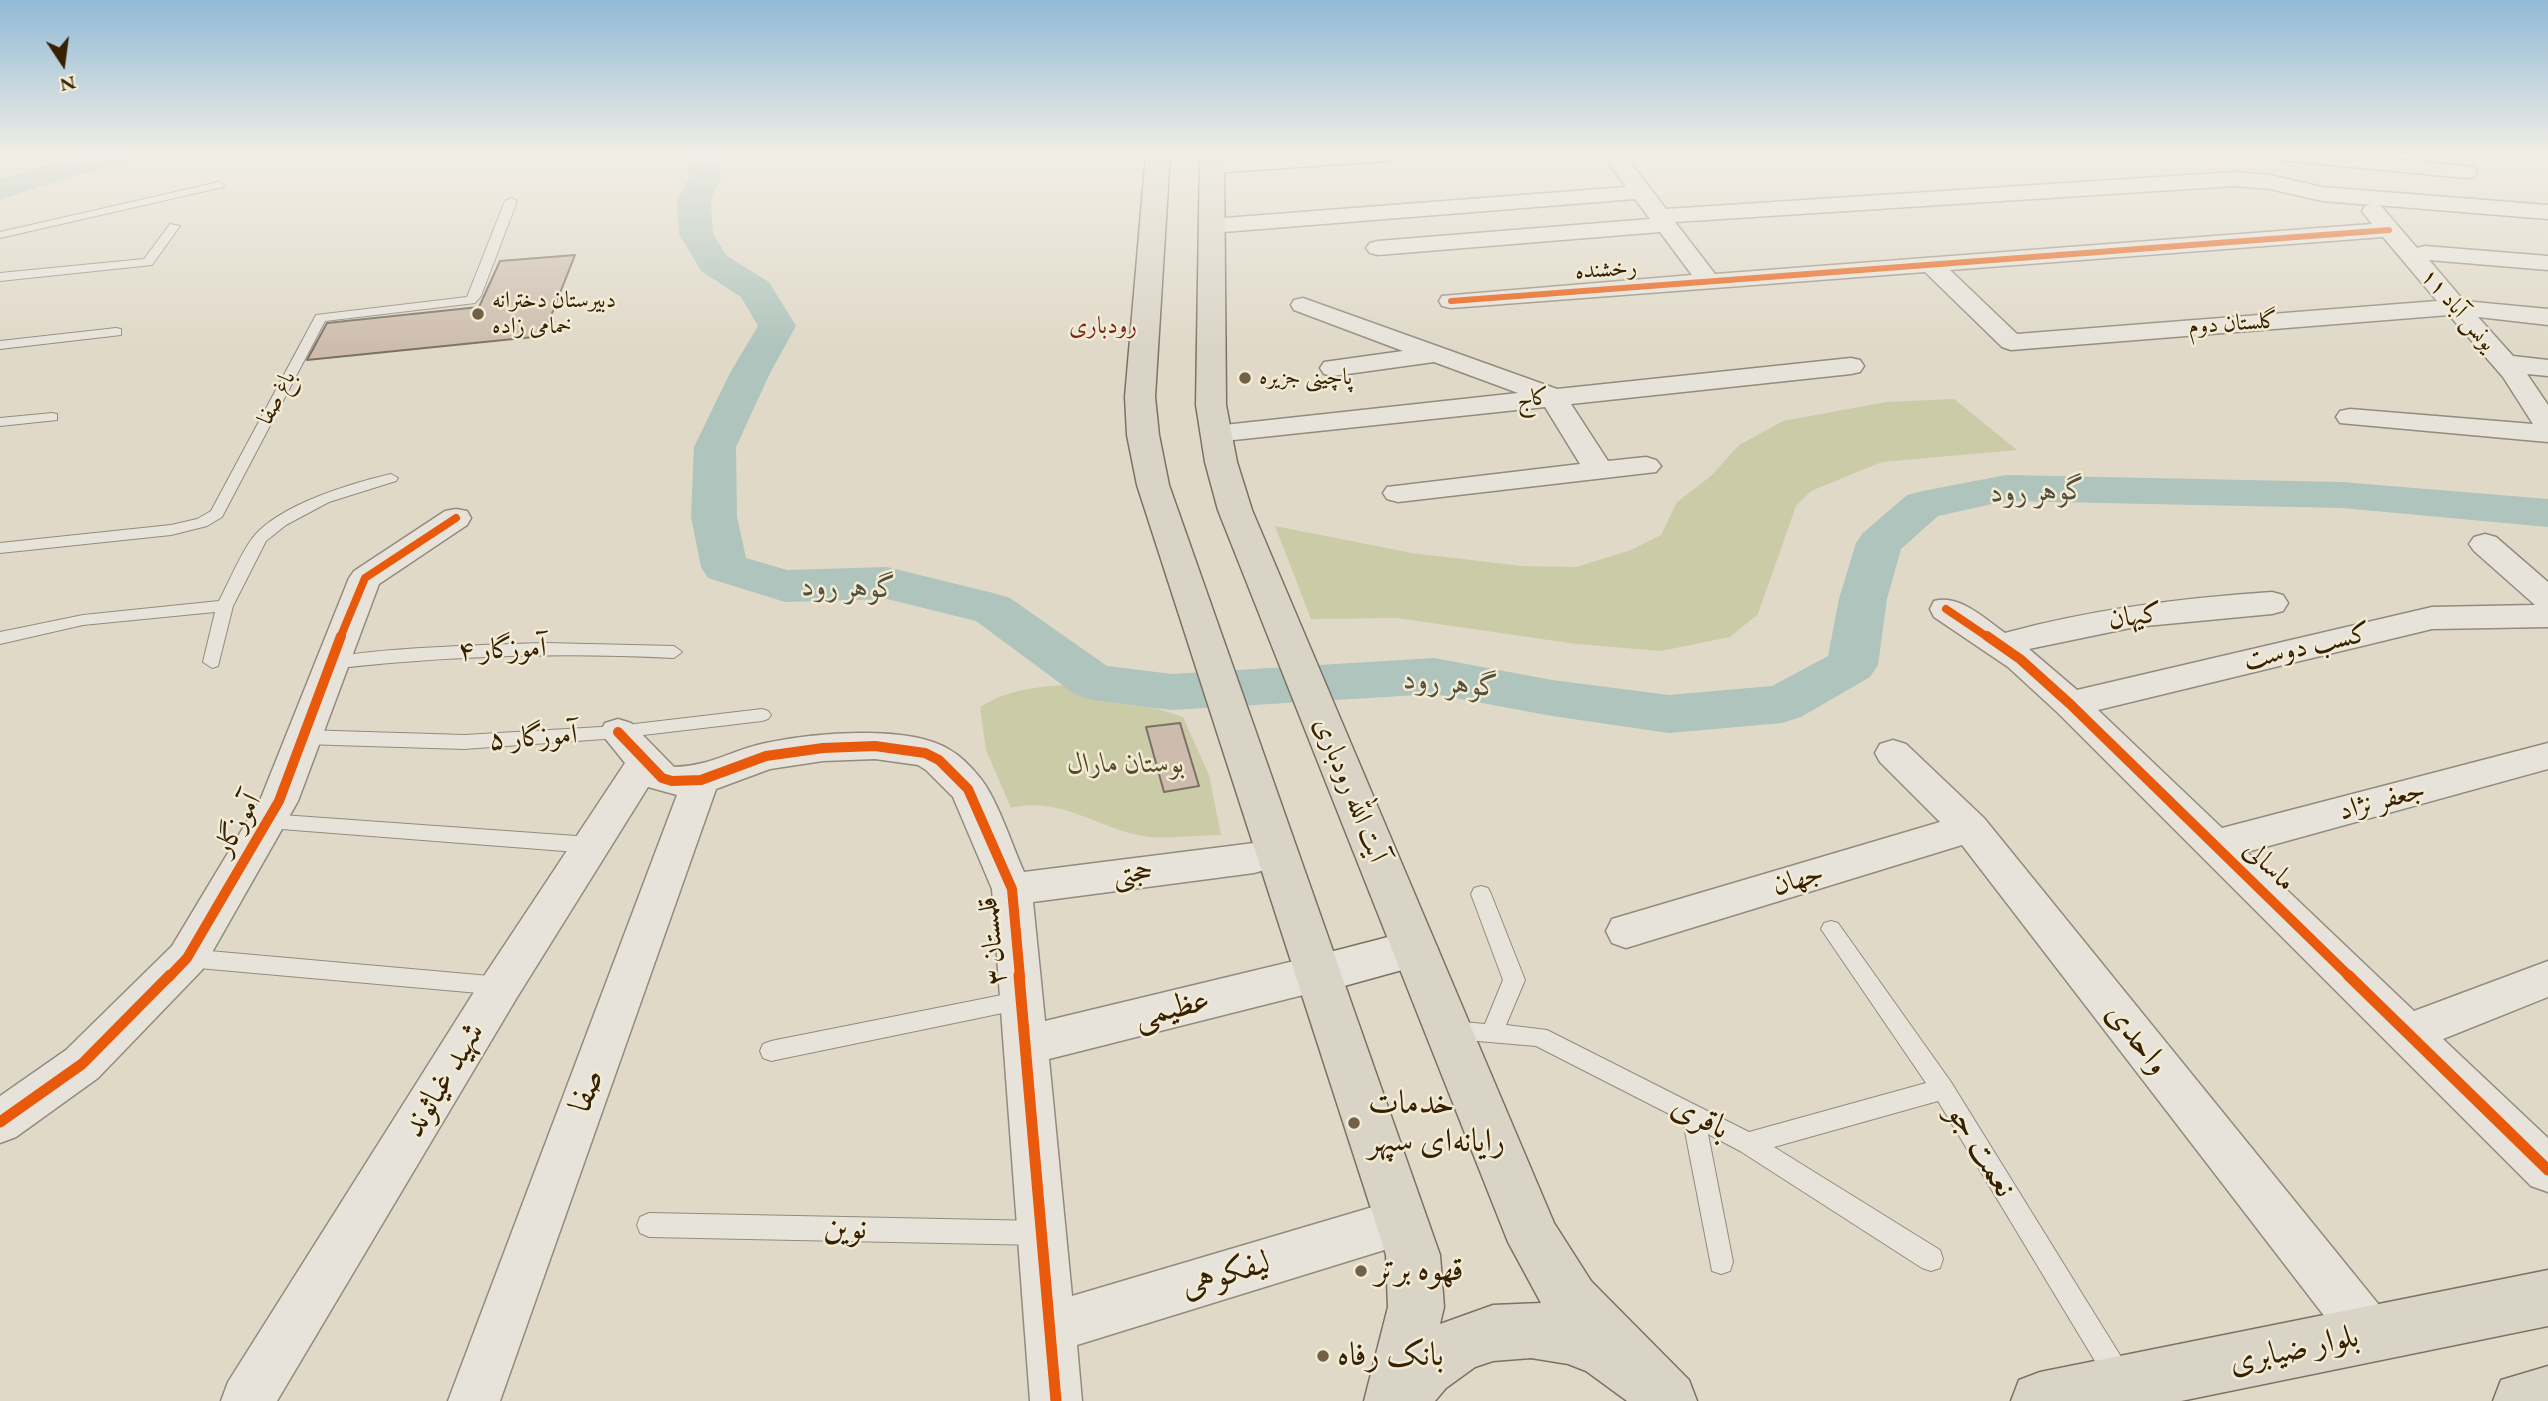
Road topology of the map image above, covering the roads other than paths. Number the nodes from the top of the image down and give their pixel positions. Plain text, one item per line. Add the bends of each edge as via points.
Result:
1 (70, 219) edge
2 (504, 219) edge
3 (1153, 219) edge
4 (1211, 219) edge
5 (1295, 219) edge
6 (1671, 219) edge
7 (2380, 219) edge
8 (1662, 220) junction
9 (174, 226) dead end
10 (1211, 226) junction
11 (2389, 230) junction
12 (0, 235) edge
13 (1378, 248) dead end
14 (2425, 253) dead end
15 (2548, 263) edge
16 (1931, 265) junction
17 (0, 277) edge
18 (1707, 281) junction
19 (1451, 302) dead end
20 (1303, 305) dead end
21 (2455, 307) junction
22 (2548, 317) edge
23 (116, 332) dead end
24 (0, 345) edge
25 (1438, 355) junction
26 (2504, 363) junction
27 (1851, 366) dead end
28 (1333, 368) dead end
29 (2548, 368) edge
30 (1553, 397) junction
31 (52, 417) dead end
32 (2350, 417) dead end
33 (0, 422) edge
34 (2548, 426) edge
35 (1215, 434) junction
36 (2548, 434) edge
37 (1646, 466) dead end
38 (1599, 471) junction
39 (391, 478) dead end
40 (1398, 493) dead end
41 (456, 518) dead end
42 (2485, 544) dead end
43 (0, 548) edge
44 (2548, 599) edge
45 (2272, 603) dead end
46 (225, 606) junction
47 (1946, 609) dead end
48 (2548, 617) edge
49 (0, 638) edge
50 (2000, 646) junction
51 (674, 652) dead end
52 (212, 662) dead end
53 (330, 663) junction
54 (2070, 704) junction
55 (762, 715) dead end
56 (303, 737) junction
57 (632, 747) junction
58 (1893, 753) dead end
59 (2548, 756) edge
60 (701, 780) junction
61 (268, 821) junction
62 (1970, 828) junction
63 (590, 845) junction
64 (2216, 845) junction
65 (1254, 858) dead end
66 (1012, 889) junction
67 (1481, 894) dead end
68 (1830, 929) dead end
69 (1626, 931) dead end
70 (1415, 949) junction
71 (187, 958) junction
72 (1318, 973) junction
73 (2548, 979) edge
74 (501, 986) junction
75 (1022, 1000) junction
76 (1470, 1032) junction
77 (2408, 1032) junction
78 (1026, 1045) junction
79 (771, 1051) dead end
80 (1943, 1089) junction
81 (1693, 1115) junction
82 (0, 1122) edge
83 (1748, 1143) junction
84 (2548, 1170) edge
85 (1403, 1222) junction
86 (649, 1225) dead end
87 (1041, 1233) junction
88 (1931, 1259) dead end
89 (1721, 1262) dead end
90 (2548, 1298) edge
91 (1049, 1328) junction
92 (2370, 1334) junction
93 (2124, 1386) junction
94 (1656, 1388) edge
95 (2548, 1395) edge
96 (247, 1401) edge
97 (474, 1401) edge
98 (1056, 1401) edge
99 (1396, 1401) edge
100 (2040, 1401) edge
101 (2522, 1401) edge

1 - 12 lane
2 - 43 lane, باغ صفا via 471,300 320,318 217,514 202,523 171,530
3 - 72 main road via 1140,397 1153,485
4 - 10 main road, آیت الله رودباری
5 - 10 street
6 - 8 street
7 - 11 street, یونس آباد ۱۱
8 - 13 street
8 - 18 street
9 - 17 lane via 148,262
10 - 35 main road, آیت الله رودباری
11 - 16 street, رخشنده
11 - 21 street, یونس آباد ۱۱
14 - 15 street
16 - 18 street, رخشنده
16 - 21 street, گلستان دوم via 2011,342
18 - 19 street, رخشنده
20 - 25 street
21 - 22 street, گلستان دوم
21 - 26 street, یونس آباد ۱۱
23 - 24 lane
25 - 28 street
25 - 30 street
26 - 29 street
26 - 34 street, یونس آباد ۱۱
27 - 30 street, کاج
30 - 35 street, کاج
30 - 38 street
31 - 33 lane
32 - 36 street
35 - 70 main road, آیت الله رودباری via 1231,499
37 - 38 street
38 - 40 street
39 - 46 lane via 324,499 260,538
41 - 53 street, آموزگار via 365,578
42 - 44 street
45 - 50 street, کیهان via 2118,618
46 - 49 lane via 83,620
46 - 52 lane
47 - 50 street, ماسالی
48 - 54 street, کسب دوست via 2432,618
50 - 54 street, ماسالی
51 - 53 lane, آموزگار ۴ via 488,649
53 - 56 street, آموزگار
54 - 64 street, ماسالی
55 - 57 lane, آموزگار ۵
56 - 57 lane, آموزگار ۵
56 - 61 street, آموزگار
57 - 60 street, قلمستان ۳ via 662,778
57 - 63 street, شهید غیاثوند
58 - 62 street, واحدی
59 - 64 street, جعفر نژاد
60 - 66 street, قلمستان ۳ via 766,756 823,748 876,746 925,753 939,760 968,789
60 - 97 street, صفا
61 - 63 lane
61 - 71 street, آموزگار
62 - 69 street, جهان
62 - 92 street, واحدی
63 - 74 street, شهید غیاثوند
64 - 77 street, ماسالی
65 - 66 street, حجتی
66 - 75 street, قلمستان ۳
67 - 76 lane via 1514,979
68 - 80 lane
70 - 72 street
70 - 76 main road, آیت الله رودباری
71 - 74 lane
71 - 82 street, آموزگار via 82,1064
72 - 78 street, عظیمی
72 - 85 main road
73 - 77 street
74 - 96 street, شهید غیاثوند
75 - 78 street, قلمستان ۳
75 - 79 lane
76 - 81 lane, باقری via 1539,1037
76 - 94 main road, آیت الله رودباری via 1541,1254 1571,1301
77 - 84 street, ماسالی
78 - 87 street, قلمستان ۳
80 - 83 lane, نعمت جو
80 - 93 lane, نعمت جو
81 - 83 lane, باقری
81 - 89 lane
83 - 88 lane, باقری
85 - 91 street, لیفکوهی
85 - 99 main road via 1415,1262 1417,1291
86 - 87 lane, نوین
87 - 91 street, قلمستان ۳
90 - 92 main road, بلوار ضیابری
91 - 98 street, قلمستان ۳
92 - 93 main road, بلوار ضیابری
93 - 100 main road, بلوار ضیابری
94 - 99 main road via 1611,1353 1577,1338 1535,1329 1507,1329 1480,1335 1444,1353 1422,1370
95 - 101 main road

